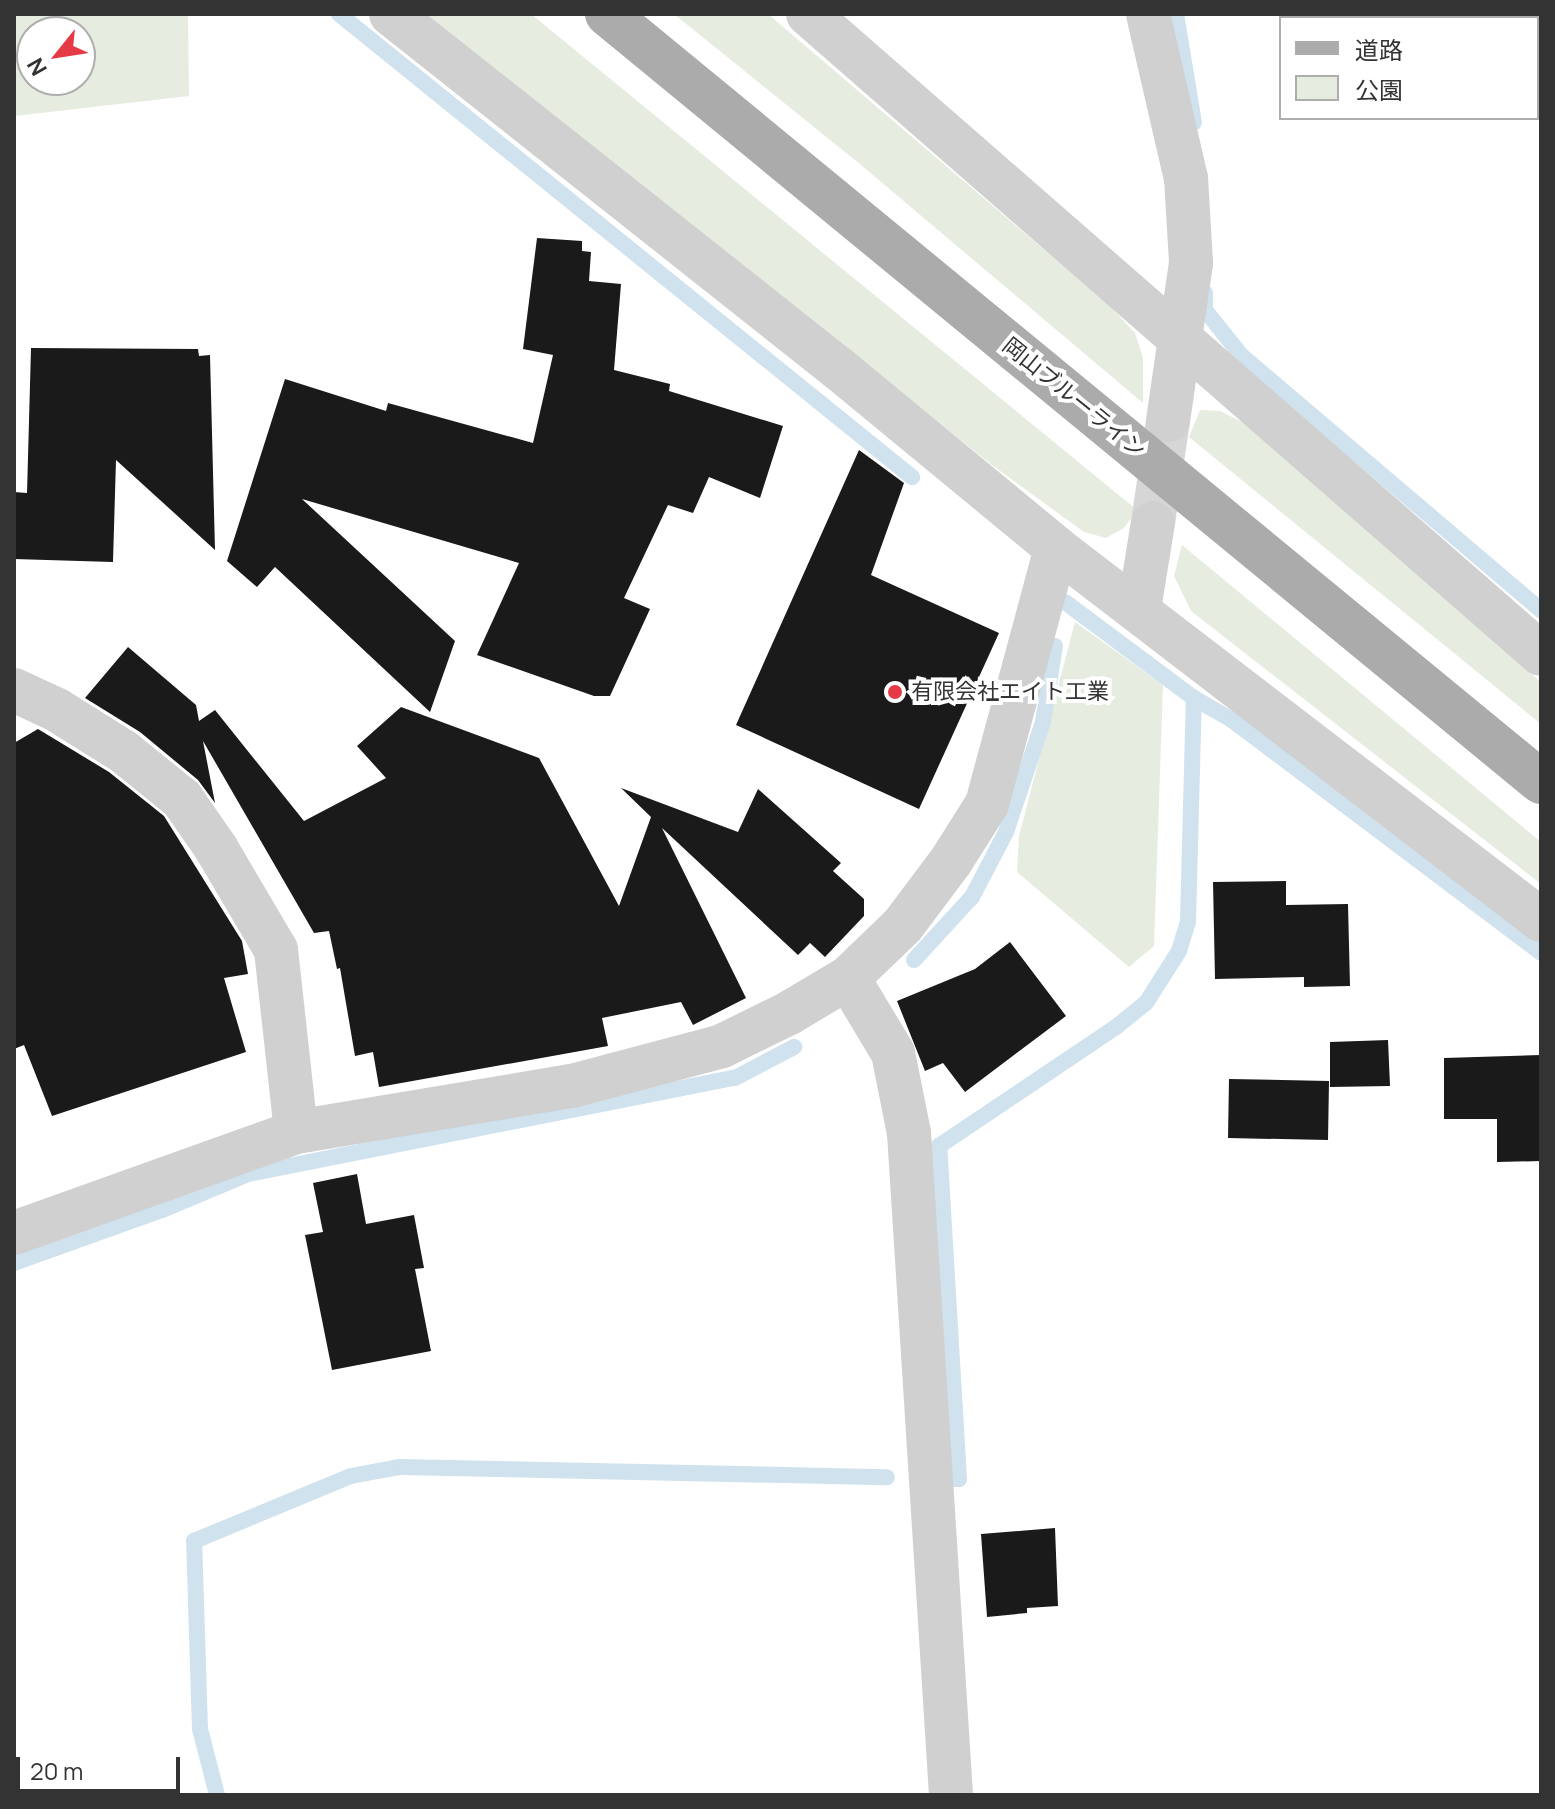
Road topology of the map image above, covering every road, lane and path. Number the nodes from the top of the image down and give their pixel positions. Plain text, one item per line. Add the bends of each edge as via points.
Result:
1 (391, 14) edge
2 (607, 14) edge
3 (808, 14) edge
4 (1148, 14) edge
5 (1180, 337) junction
6 (1168, 420) tunnel mouth
7 (1153, 523) tunnel mouth
8 (1056, 548) junction
9 (1139, 609) junction
10 (1541, 654) edge
11 (14, 690) edge
12 (1541, 782) edge
13 (1541, 920) edge
14 (848, 978) junction
15 (296, 1132) junction
16 (14, 1233) edge
17 (951, 1795) edge

1 - 8 street
2 - 12 main road, 岡山ブルーライン
3 - 5 street
4 - 5 street via 1186,178 1191,263
5 - 6 street
5 - 10 street
7 - 9 street
8 - 9 street
8 - 14 street via 987,804 903,925
9 - 13 street
11 - 15 street via 124,752 182,799 216,848 276,950
14 - 15 street via 722,1046 572,1086
14 - 17 street via 893,1053 909,1133
15 - 16 street

